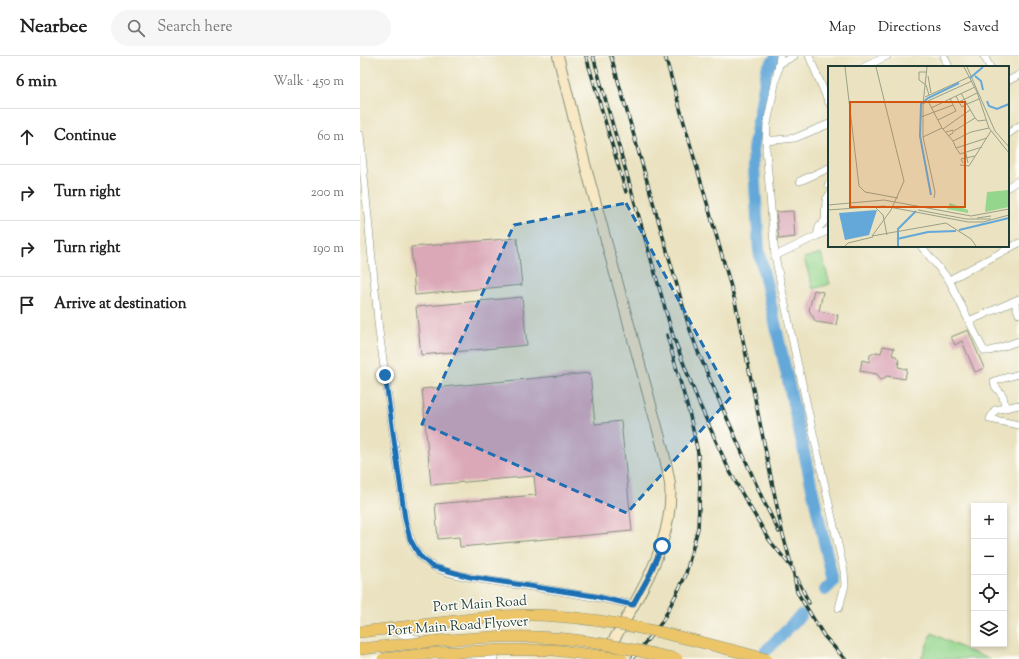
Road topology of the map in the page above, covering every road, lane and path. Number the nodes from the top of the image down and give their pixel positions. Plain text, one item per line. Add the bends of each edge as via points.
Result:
1 (558, 56) edge
2 (794, 56) edge
3 (810, 56) edge
4 (886, 56) edge
5 (944, 56) edge
6 (984, 56) edge
7 (780, 59) edge
8 (866, 66) edge
9 (949, 66) edge
10 (989, 66) edge
11 (1019, 75) edge
12 (1009, 80) edge
13 (826, 85) edge
14 (828, 97) edge
15 (828, 124) edge
16 (1019, 126) edge
17 (1009, 133) edge
18 (360, 135) edge
19 (766, 141) junction
20 (828, 168) edge
21 (1019, 180) edge
22 (800, 181) dead end
23 (1009, 186) edge
24 (828, 197) edge
25 (828, 230) edge
26 (817, 236) junction
27 (1019, 243) edge
28 (923, 247) edge
29 (775, 256) junction
30 (949, 280) junction
31 (1016, 300) edge
32 (1019, 314) edge
33 (969, 321) junction
34 (1019, 340) edge
35 (1019, 374) edge
36 (1019, 405) edge
37 (1005, 407) junction
38 (1019, 425) edge
39 (633, 605) junction
40 (839, 608) dead end
41 (379, 629) junction
42 (360, 632) edge
43 (360, 649) edge
44 (383, 659) edge
45 (494, 659) edge
46 (603, 659) edge
47 (622, 659) edge
48 (676, 659) edge
49 (766, 659) edge

1 - 39 street via 668,469 670,507 667,527 650,574
2 - 7 street
3 - 13 street
4 - 8 street
5 - 9 street
6 - 10 street
7 - 19 street
11 - 12 street
13 - 14 street
15 - 19 street via 795,138
16 - 17 street
18 - 39 street via 379,331 405,519 410,539 419,555 431,566 470,577 594,596
19 - 29 street
20 - 22 street
21 - 23 street
24 - 26 street via 825,221 819,227
25 - 26 street
26 - 29 street
27 - 30 street
28 - 30 street
29 - 40 street via 844,571 845,585
30 - 33 street
31 - 32 street
31 - 33 street
33 - 34 street via 985,351
35 - 37 street via 994,381 1003,396
36 - 37 street
37 - 38 street via 995,410 990,419
39 - 46 street
41 - 42 main road, Port Main Road
41 - 45 street via 400,633 439,648
41 - 49 main road, Port Main Road, bridge via 487,617 547,615 663,632
43 - 48 main road, Port Main Road Flyover, bridge via 504,636 537,637 575,640
44 - 47 main road, Port Main Road Flyover, bridge via 436,653 554,650

